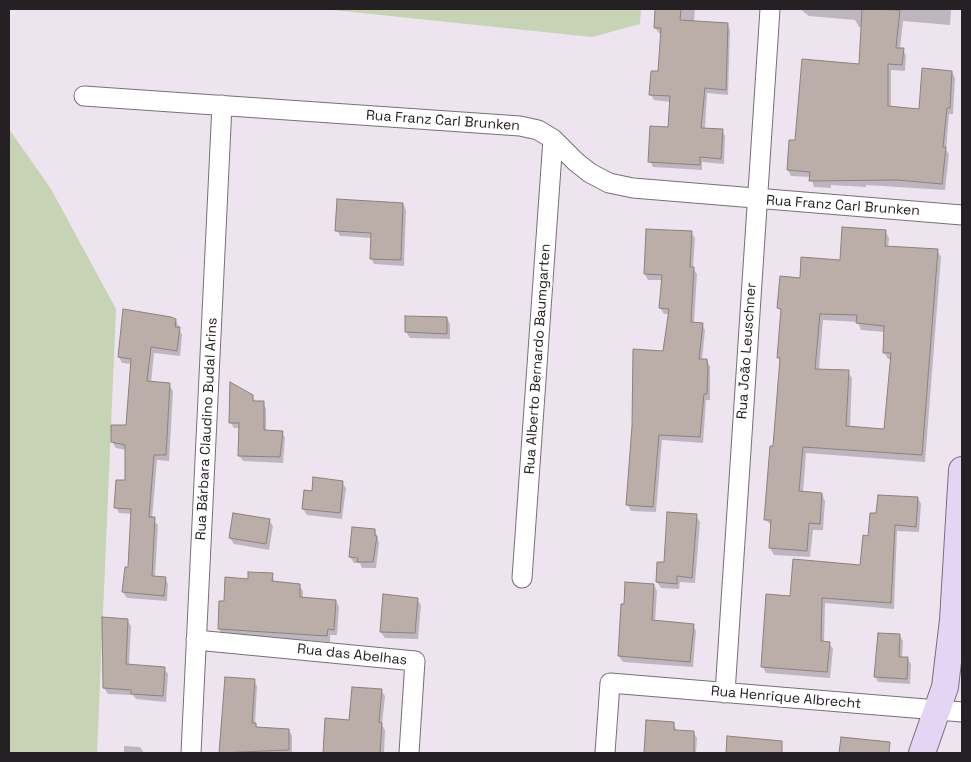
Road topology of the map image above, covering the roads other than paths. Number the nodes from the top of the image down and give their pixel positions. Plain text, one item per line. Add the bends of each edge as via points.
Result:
1 (770, 9) edge
2 (84, 96) dead end
3 (222, 105) junction
4 (554, 139) junction
5 (757, 199) junction
6 (962, 215) edge
7 (962, 470) edge
8 (522, 578) dead end
9 (196, 640) junction
10 (725, 693) junction
11 (950, 711) edge
12 (191, 753) edge
13 (409, 753) edge
14 (605, 753) edge
15 (922, 753) edge

1 - 5 street, Rua João Leuschner
2 - 3 street, Rua Franz Carl Brunken
3 - 4 street, Rua Franz Carl Brunken via 520,126 538,130
3 - 9 street, Rua Bárbara Claudino Budal Arins
4 - 5 street, Rua Franz Carl Brunken via 590,173 609,182 656,191
4 - 8 street, Rua Alberto Bernardo Baumgarten
5 - 6 street, Rua Franz Carl Brunken
5 - 10 street, Rua João Leuschner
7 - 11 street via 950,654
9 - 12 street, Rua Bárbara Claudino Budal Arins
9 - 13 street, Rua das Abelhas via 415,661
10 - 11 street, Rua Henrique Albrecht
10 - 14 street, Rua Henrique Albrecht via 610,683
11 - 15 street

